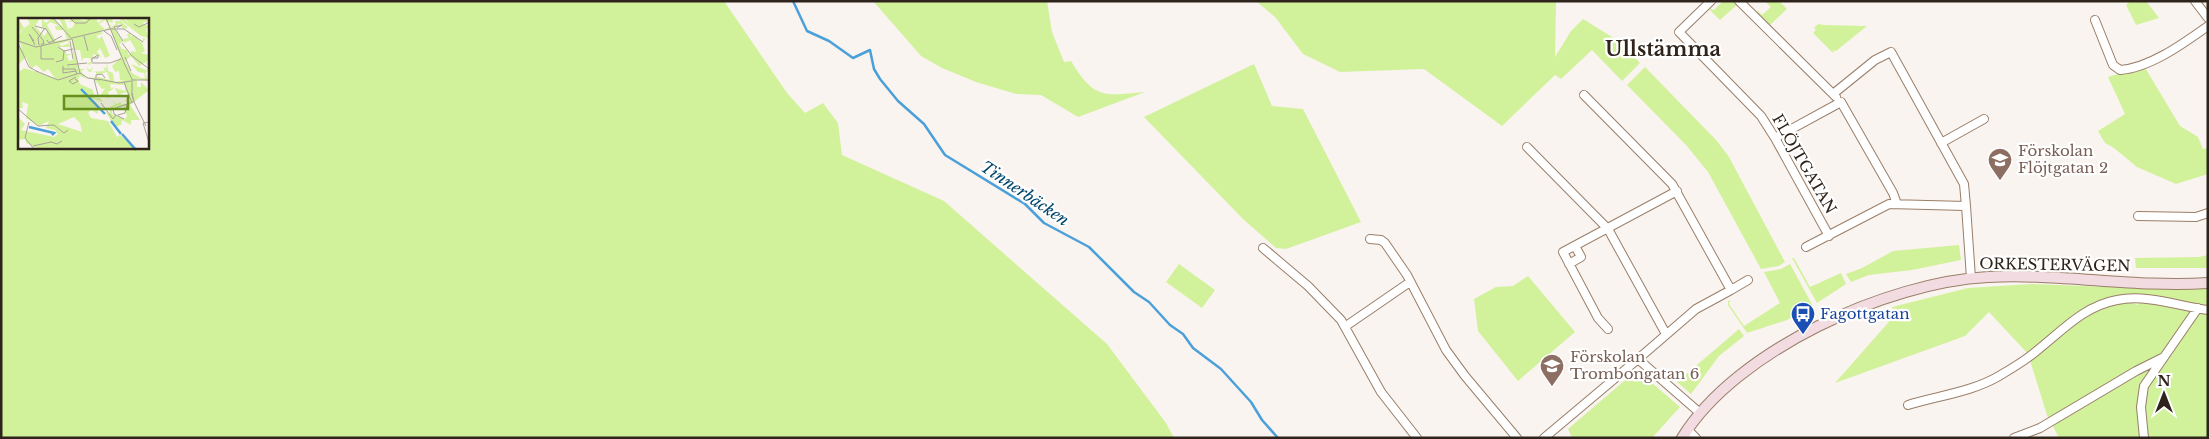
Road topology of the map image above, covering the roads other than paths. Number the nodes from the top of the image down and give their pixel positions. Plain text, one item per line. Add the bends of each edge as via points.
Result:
1 (1711, 1) edge
2 (1739, 1) edge
3 (2195, 1) edge
4 (2208, 18) edge
5 (2095, 20) dead end
6 (2208, 26) edge
7 (1833, 94) junction
8 (1584, 95) dead end
9 (1841, 102) junction
10 (1984, 119) dead end
11 (1775, 138) junction
12 (1941, 143) junction
13 (1527, 147) dead end
14 (1677, 191) junction
15 (1897, 204) junction
16 (1966, 206) junction
17 (2208, 213) edge
18 (2138, 216) dead end
19 (1608, 229) junction
20 (1829, 236) junction
21 (1370, 239) dead end
22 (1575, 246) junction
23 (1263, 248) dead end
24 (1806, 248) dead end
25 (1569, 264) junction
26 (1971, 278) junction
27 (1748, 280) dead end
28 (1410, 282) junction
29 (2208, 283) edge
30 (1731, 290) junction
31 (2198, 308) junction
32 (2208, 310) edge
33 (1346, 326) junction
34 (1608, 329) dead end
35 (1666, 334) junction
36 (2162, 358) junction
37 (1638, 359) junction
38 (1908, 405) dead end
39 (1700, 413) junction
40 (1684, 433) edge
41 (1416, 438) edge
42 (1517, 438) edge
43 (1544, 438) edge
44 (1696, 438) edge
45 (2014, 438) edge
46 (2144, 438) edge

1 - 11 street, FLÖJTGATAN via 1679,32 1761,116
2 - 7 street
3 - 4 street
5 - 6 street via 2113,65 2120,70 2176,49
7 - 9 street
7 - 12 street via 1874,60 1891,52
8 - 14 street
9 - 11 street
9 - 15 street
10 - 12 street
11 - 20 street, FLÖJTGATAN
12 - 16 street via 1964,184
13 - 19 street
14 - 19 street
14 - 30 street
15 - 16 street, FLÖJTGATAN
15 - 20 street, FLÖJTGATAN via 1886,205
16 - 26 street
17 - 18 street via 2196,217
19 - 22 street
19 - 35 street
20 - 24 street, FLÖJTGATAN
21 - 28 street via 1385,243
22 - 25 street via 1581,257
22 - 25 street via 1563,252
23 - 33 street via 1308,286
25 - 34 street via 1598,318
26 - 29 street, ORKESTERVÄGEN via 2005,276
26 - 39 street, ORKESTERVÄGEN via 1901,293 1826,322 1757,364
27 - 30 street
28 - 33 street
28 - 42 street via 1446,350
30 - 35 street via 1696,308
31 - 32 street
31 - 36 street
31 - 38 street via 2124,298 2108,302 2087,311 2027,359 1998,377
33 - 41 street via 1380,392
35 - 37 street
36 - 45 street via 2040,428
36 - 46 street via 2148,378 2142,394
37 - 39 street
37 - 43 street
39 - 40 street, ORKESTERVÄGEN
40 - 44 street

